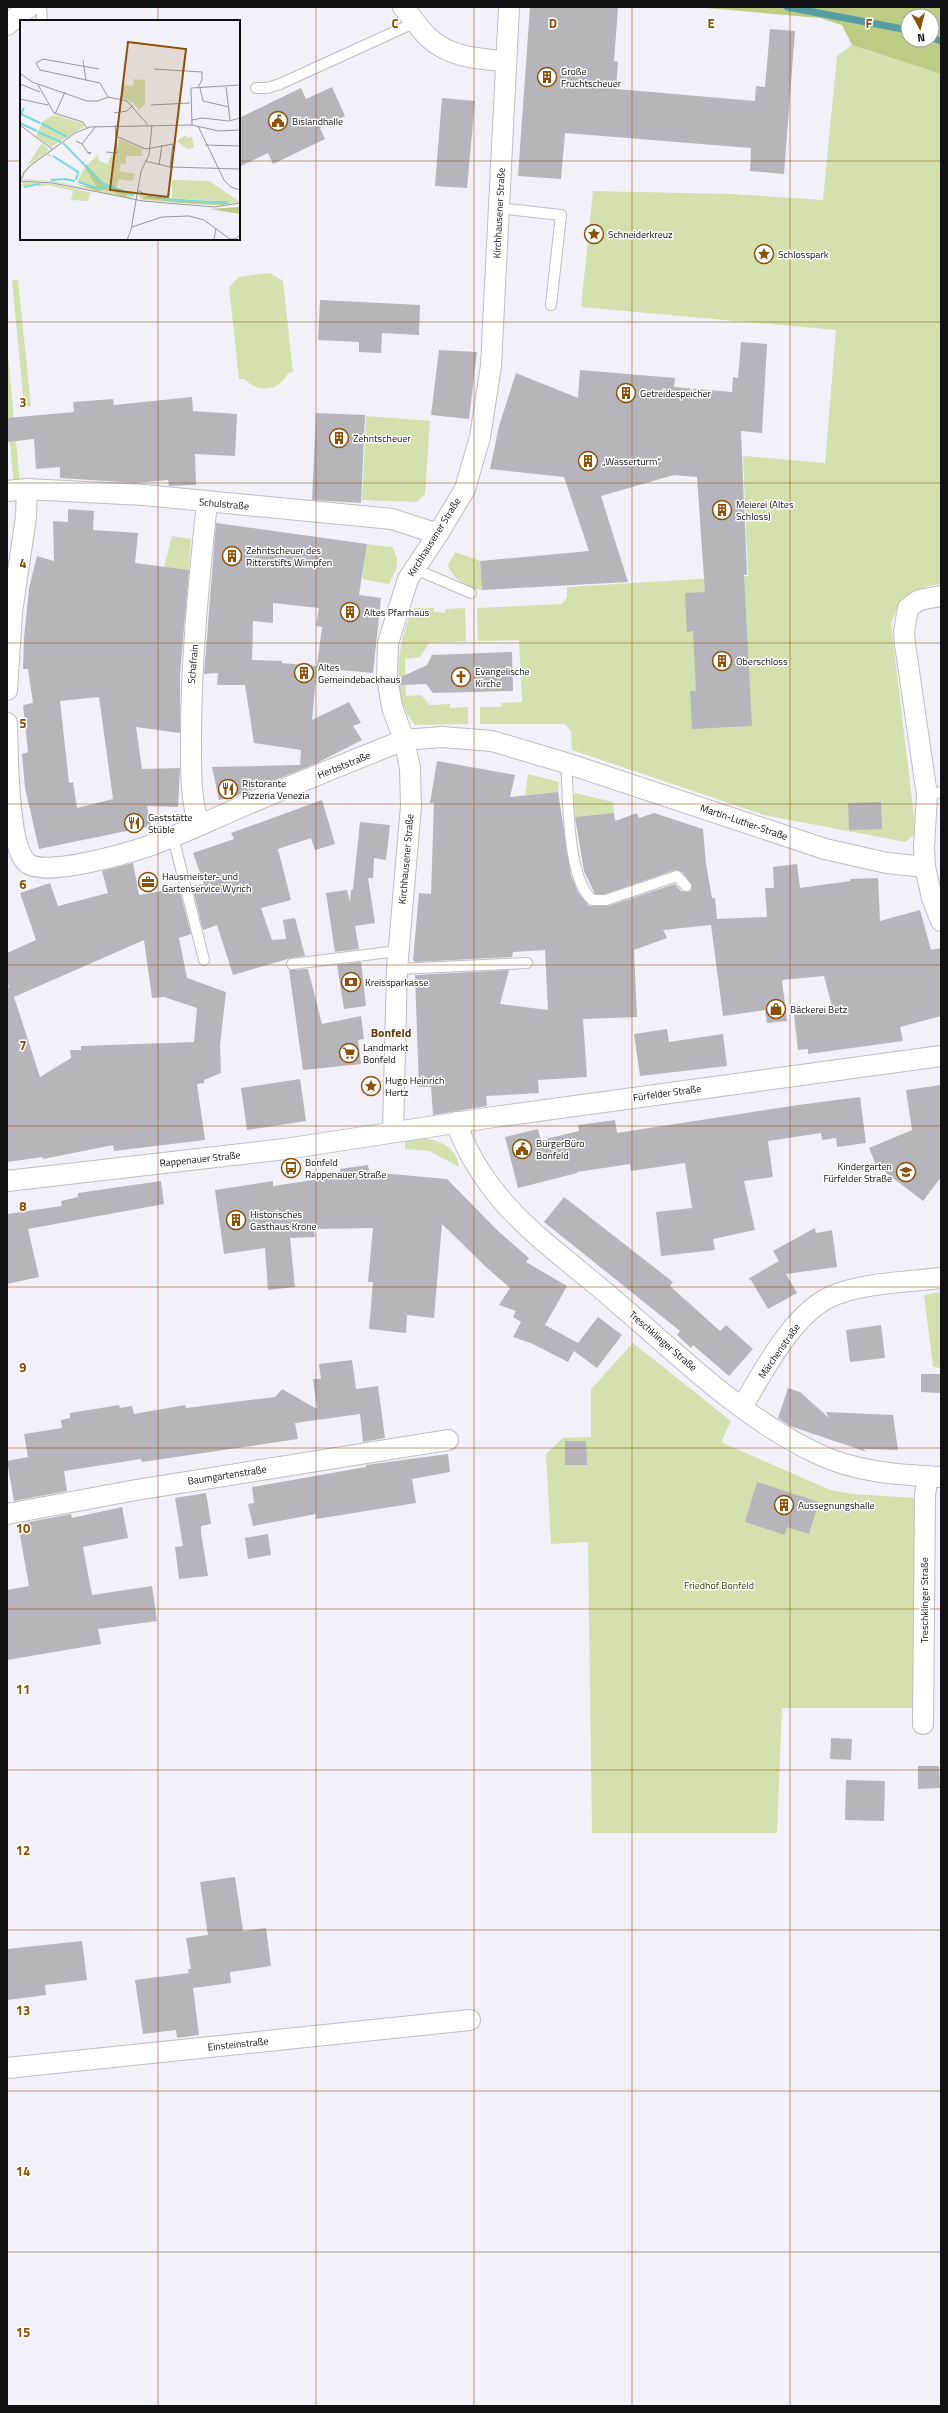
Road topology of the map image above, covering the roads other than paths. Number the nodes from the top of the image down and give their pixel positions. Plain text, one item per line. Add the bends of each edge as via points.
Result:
1 (29, 7) edge
2 (41, 7) edge
3 (403, 7) edge
4 (509, 7) edge
5 (42, 20) edge
6 (416, 22) junction
7 (7, 25) edge
8 (506, 61) junction
9 (256, 88) dead end
10 (498, 208) junction
11 (551, 305) dead end
12 (27, 490) junction
13 (7, 491) edge
14 (207, 502) junction
15 (438, 534) junction
16 (415, 569) junction
17 (471, 594) dead end
18 (941, 596) edge
19 (7, 690) edge
20 (7, 723) edge
21 (404, 740) junction
22 (566, 762) junction
23 (934, 794) edge
24 (199, 825) junction
25 (173, 837) junction
26 (925, 867) junction
27 (686, 886) dead end
28 (941, 921) edge
29 (204, 960) dead end
30 (398, 960) junction
31 (527, 963) dead end
32 (292, 964) dead end
33 (941, 1056) edge
34 (456, 1122) junction
35 (393, 1132) junction
36 (7, 1181) edge
37 (941, 1278) edge
38 (742, 1407) junction
39 (448, 1440) dead end
40 (934, 1477) edge
41 (7, 1514) edge
42 (923, 1724) dead end
43 (470, 2020) dead end
44 (7, 2068) edge

1 - 7 street
2 - 5 lane
3 - 6 street
4 - 8 street, Kirchhausener Straße
6 - 8 street via 430,38 452,52 468,58
6 - 9 lane via 280,84
8 - 10 street, Kirchhausener Straße
10 - 11 lane via 561,215
10 - 15 street, Kirchhausener Straße via 491,366 480,437 465,489
12 - 13 street, Schulstraße
12 - 14 street, Schulstraße via 144,495
12 - 19 street via 26,517 12,612
14 - 15 street, Schulstraße via 392,519
14 - 24 street, Schafrain via 191,697 191,780 194,809
15 - 16 street, Kirchhausener Straße
16 - 17 lane
16 - 21 street, Kirchhausener Straße via 406,585 388,643 389,690
18 - 23 street via 919,600 908,608 905,624 905,644
20 - 25 street, Herbststraße via 14,827 20,854 33,867 49,868 86,862 149,846
21 - 22 street, Martin-Luther-Straße via 474,738
21 - 24 street, Herbststraße
21 - 30 street, Kirchhausener Straße via 410,768 411,806
22 - 26 street, Martin-Luther-Straße via 825,849 887,863
22 - 27 lane via 574,867 584,892 592,900 606,900 677,876
23 - 26 street via 924,847
24 - 25 street, Herbststraße
25 - 29 lane
26 - 28 street via 932,898
30 - 31 lane
30 - 32 lane
30 - 35 street, Kirchhausener Straße
33 - 34 street, Fürfelder Straße
34 - 35 street, Fürfelder Straße
34 - 38 street, Treschklinger Straße via 468,1154 506,1206
35 - 36 street, Rappenauer Straße via 227,1156
37 - 38 street, Märchenstraße via 857,1289 831,1296 813,1307 788,1334
38 - 40 street, Treschklinger Straße via 764,1425 817,1454 878,1472
39 - 41 street, Baumgartenstraße via 136,1490
40 - 42 street, Treschklinger Straße via 925,1495
43 - 44 street, Einsteinstraße

